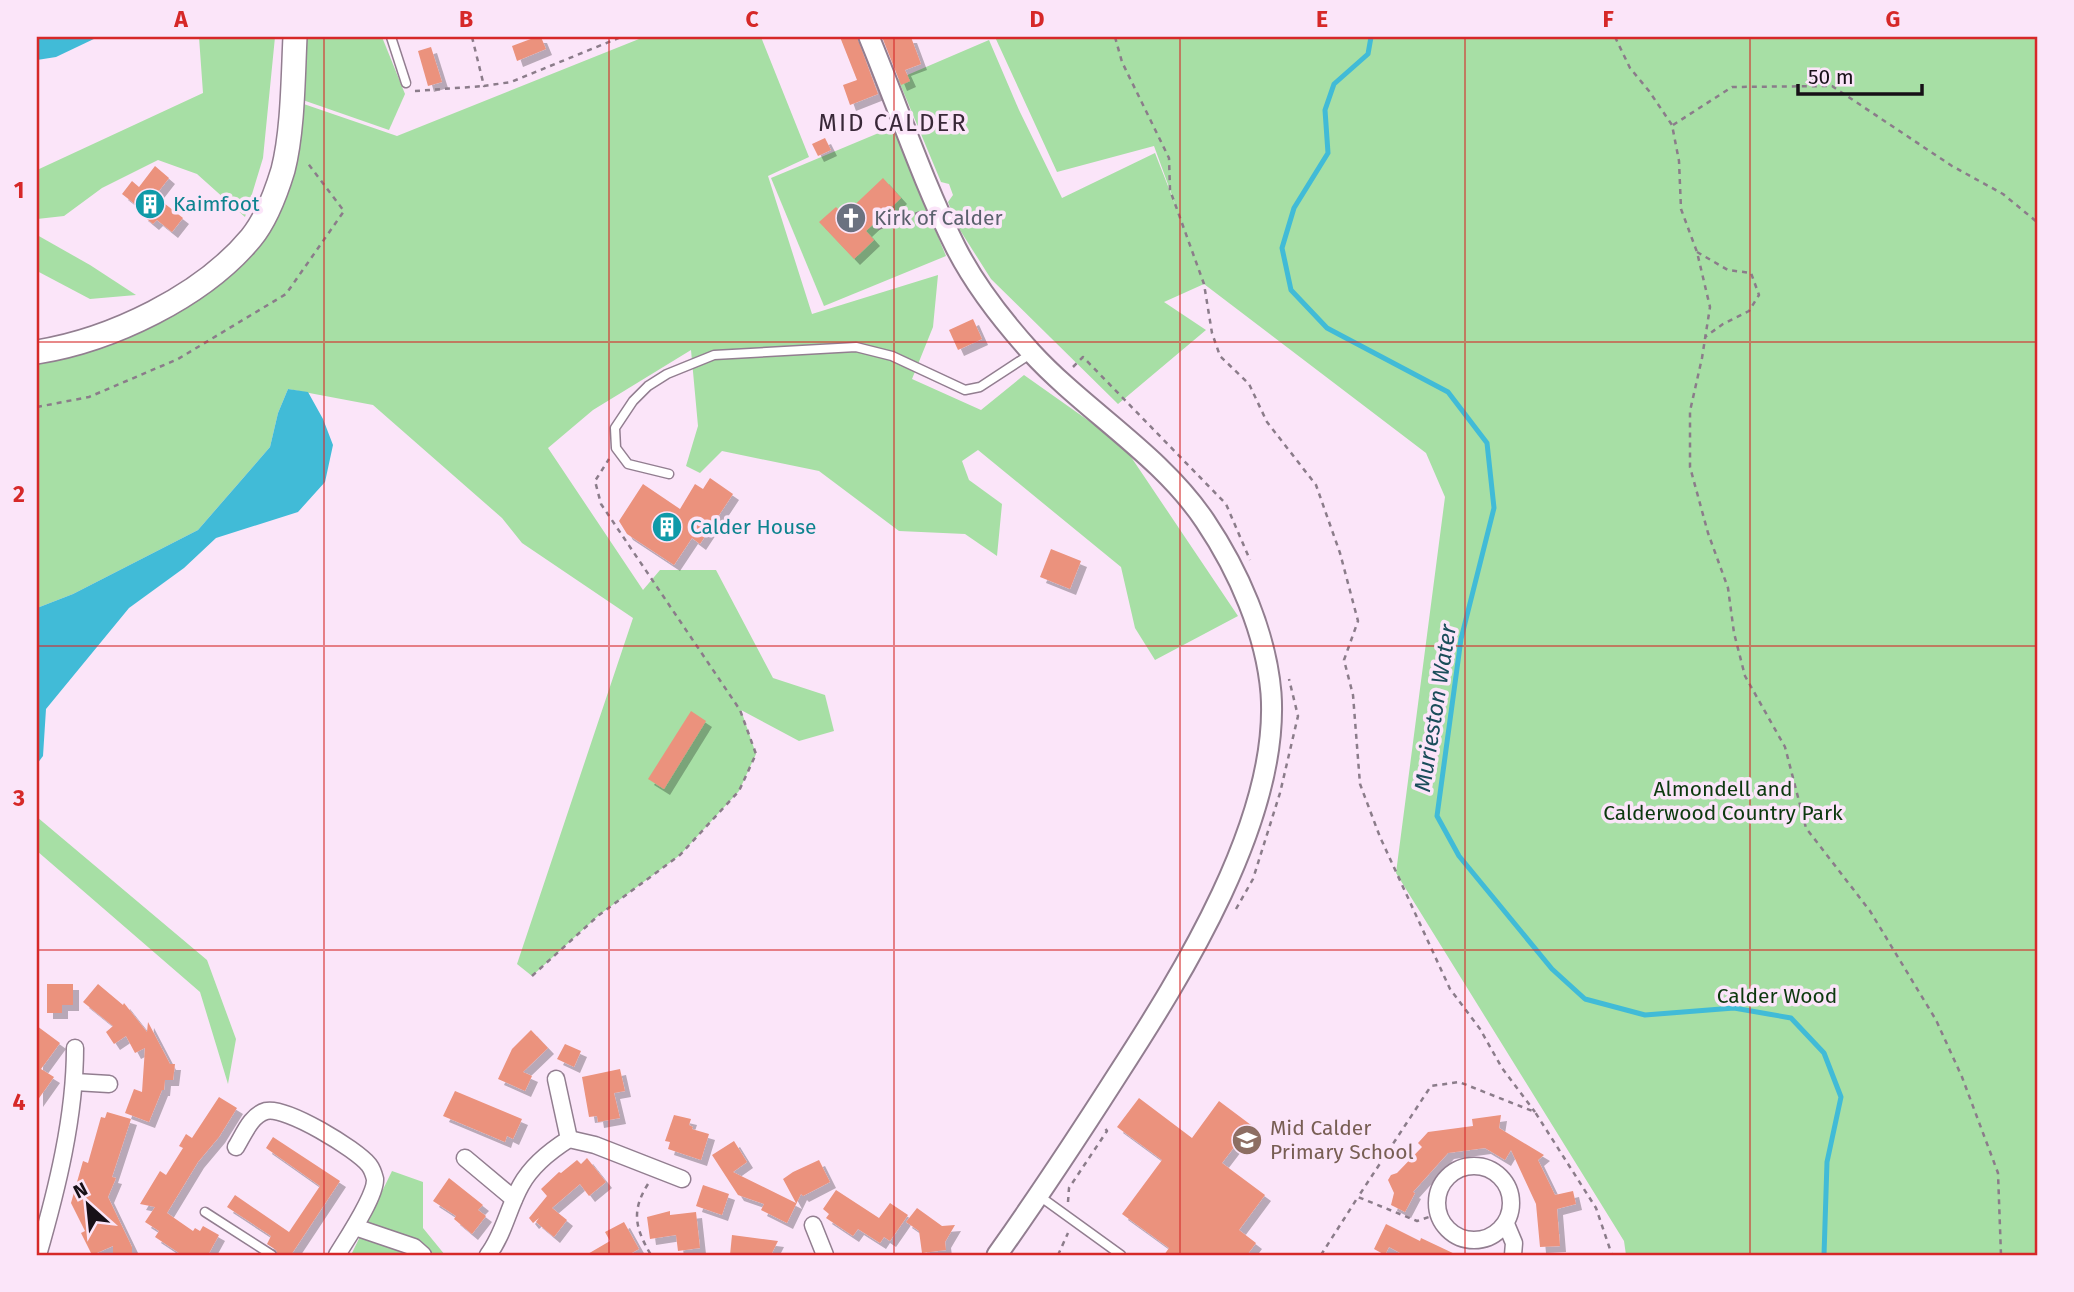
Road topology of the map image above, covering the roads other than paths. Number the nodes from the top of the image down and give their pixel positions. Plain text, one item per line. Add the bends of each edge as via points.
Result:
1 (295, 37) edge
2 (391, 37) edge
3 (869, 37) edge
4 (406, 83) road end
5 (37, 352) edge
6 (1033, 353) junction
7 (669, 474) dead end
8 (75, 1048) dead end
9 (556, 1079) dead end
10 (75, 1082) junction
11 (109, 1084) dead end
12 (569, 1139) junction
13 (236, 1147) dead end
14 (465, 1158) dead end
15 (682, 1179) dead end
16 (1038, 1195) junction
17 (514, 1199) junction
18 (205, 1212) dead end
19 (1506, 1224) junction
20 (813, 1225) dead end
21 (355, 1227) junction
22 (40, 1255) edge
23 (272, 1255) edge
24 (337, 1255) edge
25 (423, 1255) edge
26 (488, 1255) edge
27 (826, 1255) edge
28 (997, 1255) edge
29 (1121, 1255) edge
30 (1513, 1255) edge

1 - 5 main road via 283,169 252,237 190,291 128,324
2 - 4 lane
3 - 6 street via 956,249 980,288
6 - 7 lane via 980,387 965,390 892,356 856,347 715,355 648,386 615,428 615,448 628,464
6 - 16 street via 1162,470 1204,519 1237,578 1257,629 1271,693 1270,743 1259,792 1200,940
8 - 10 street
9 - 12 street
10 - 11 street
10 - 22 street
12 - 15 street via 595,1144 652,1176
12 - 17 street via 546,1155
13 - 21 street via 256,1115 269,1110 284,1113 358,1155 375,1176
14 - 17 street
16 - 28 street
16 - 29 lane
17 - 26 street via 498,1243
18 - 23 lane
19 - 19 street via 1512,1199 1501,1175 1478,1165 1452,1172 1442,1183 1438,1214 1450,1231 1474,1241 1491,1237
19 - 30 street via 1514,1243
20 - 27 street
21 - 24 street
21 - 25 street via 414,1247

